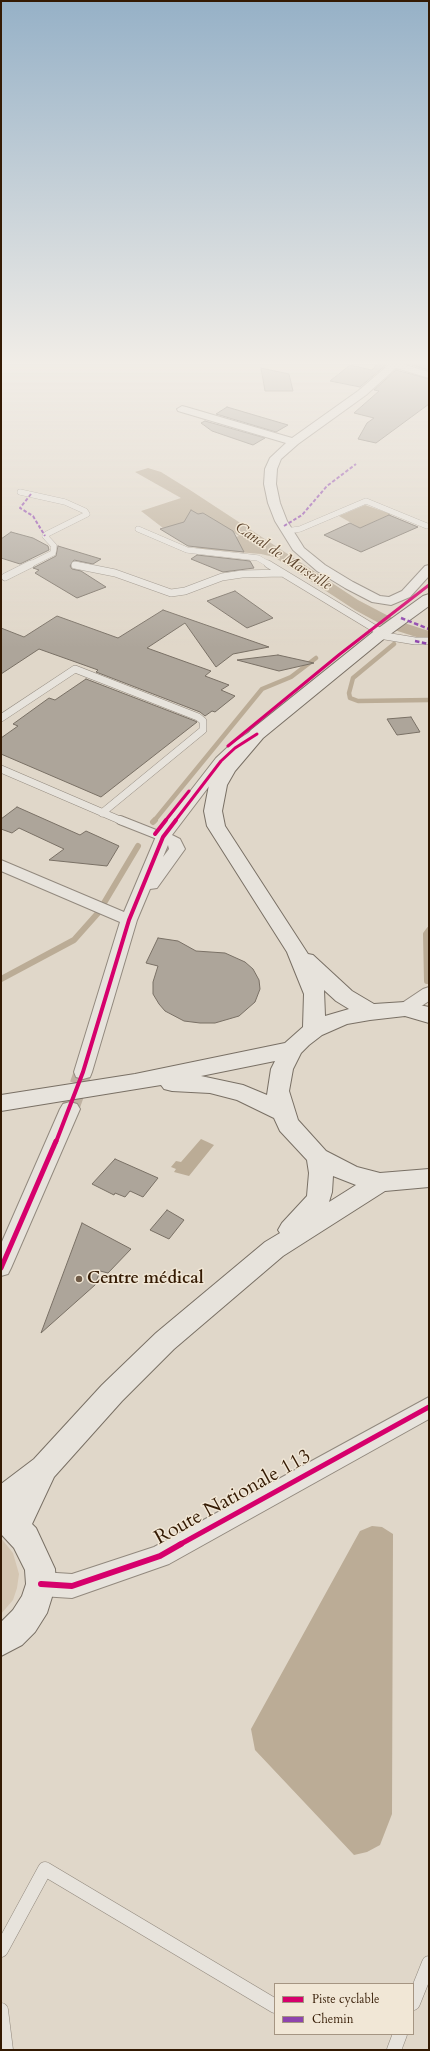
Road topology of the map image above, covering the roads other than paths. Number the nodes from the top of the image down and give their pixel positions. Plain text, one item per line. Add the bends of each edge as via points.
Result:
1 (277, 457) edge
2 (20, 492) dead end
3 (427, 526) dead end
4 (138, 529) dead end
5 (287, 531) junction
6 (75, 565) dead end
7 (429, 569) edge
8 (282, 572) junction
9 (5, 577) dead end
10 (429, 595) edge
11 (429, 599) edge
12 (404, 617) junction
13 (383, 632) junction
14 (429, 641) edge
15 (1, 718) edge
16 (257, 734) junction
17 (1, 769) edge
18 (102, 813) junction
19 (163, 837) junction
20 (1, 865) edge
21 (129, 920) junction
22 (297, 952) junction
23 (429, 993) edge
24 (405, 1009) junction
25 (370, 1012) junction
26 (429, 1015) edge
27 (314, 1030) junction
28 (292, 1049) junction
29 (83, 1072) tunnel mouth
30 (135, 1082) junction
31 (1, 1103) edge
32 (70, 1109) tunnel mouth
33 (283, 1113) junction
34 (318, 1157) junction
35 (429, 1178) edge
36 (380, 1182) junction
37 (274, 1249) junction
38 (1, 1268) edge
39 (429, 1407) edge
40 (6, 1515) edge
41 (41, 1584) junction
42 (1, 1641) edge
43 (1, 1950) edge
44 (429, 1963) edge
45 (414, 2000) edge
46 (274, 2005) edge
47 (1, 2010) edge
48 (400, 2035) edge
49 (6, 2050) edge
50 (394, 2050) edge

1 - 5 street via 271,469 270,484 274,504
2 - 9 lane via 65,502 87,514 45,536 54,546 53,553
3 - 5 lane via 366,501 300,529
4 - 8 lane via 187,550 258,558
5 - 7 street via 303,554 349,585 377,599 391,601 406,594
6 - 8 lane via 115,572 171,593 185,591 222,577
8 - 13 lane via 347,613
10 - 12 main road
11 - 12 main road
12 - 13 main road
13 - 14 lane via 414,641
13 - 16 main road
15 - 18 lane via 75,669 203,721 203,730
16 - 19 street via 221,761
16 - 22 main road via 227,769 218,785 213,811 216,826
17 - 18 lane
18 - 19 lane
19 - 21 street
20 - 21 street
21 - 29 street
22 - 25 main road via 344,996
22 - 27 main road via 314,994
23 - 24 street
24 - 25 main road
24 - 26 main road
25 - 27 main road via 342,1018
27 - 28 main road
28 - 30 main road
28 - 33 main road via 282,1069 278,1091
30 - 31 main road
30 - 33 main road via 210,1085 243,1093
32 - 38 street
33 - 34 main road via 288,1125
34 - 36 main road via 350,1174
34 - 37 main road via 321,1173 318,1200
35 - 36 main road
36 - 37 main road
37 - 40 main road via 165,1341 44,1468
39 - 41 street, Route Nationale 113 via 160,1556 72,1586
40 - 41 main road via 25,1538 40,1568
41 - 42 main road via 36,1602 24,1621
43 - 46 lane via 45,1869
44 - 45 lane
47 - 49 lane
48 - 50 lane

